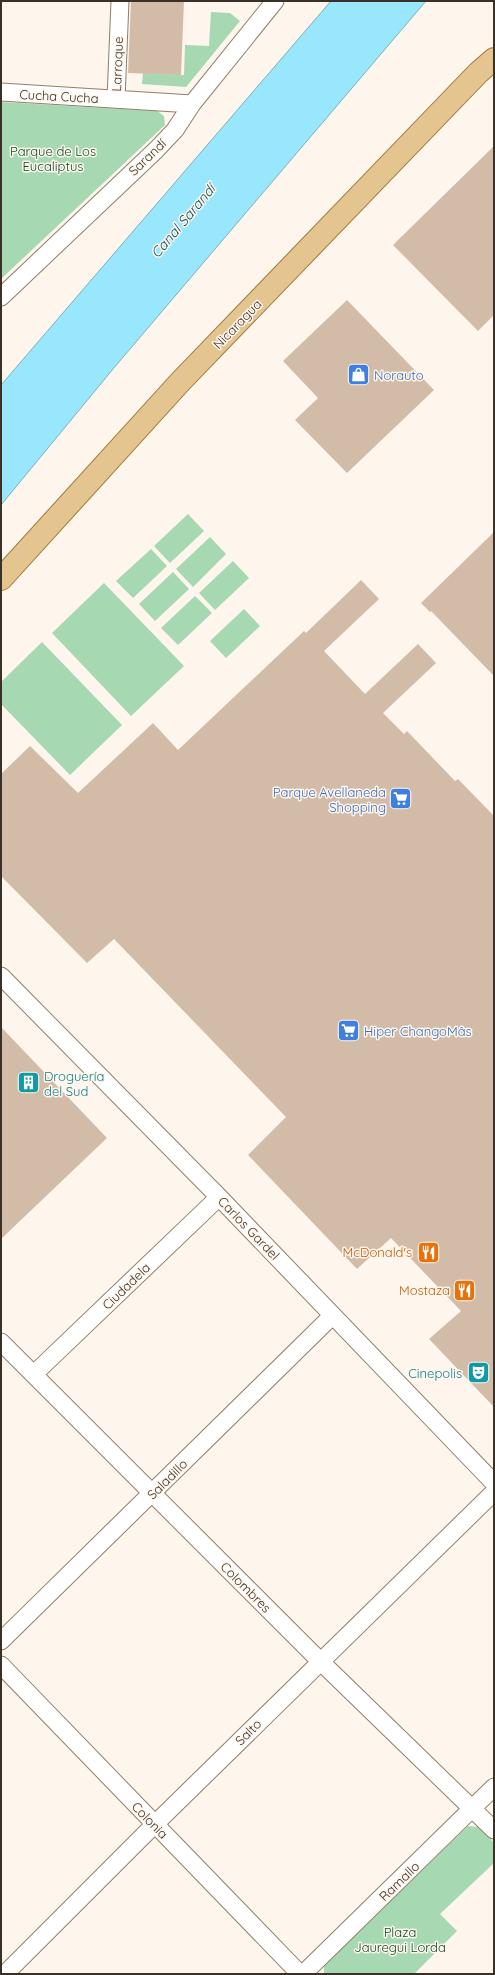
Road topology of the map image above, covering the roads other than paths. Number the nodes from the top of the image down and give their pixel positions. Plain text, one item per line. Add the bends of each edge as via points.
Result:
1 (120, 1) edge
2 (275, 1) edge
3 (494, 52) edge
4 (486, 66) edge
5 (1, 92) edge
6 (116, 99) junction
7 (192, 104) junction
8 (1, 296) edge
9 (1, 579) edge
10 (1, 976) edge
11 (219, 1197) junction
12 (332, 1316) junction
13 (1, 1342) edge
14 (34, 1374) junction
15 (494, 1483) edge
16 (494, 1492) edge
17 (152, 1494) junction
18 (1, 1641) edge
19 (320, 1661) junction
20 (1, 1665) edge
21 (494, 1787) edge
22 (473, 1808) junction
23 (154, 1824) junction
24 (494, 1830) edge
25 (5, 1974) edge
26 (300, 1974) edge
27 (303, 1974) edge

1 - 6 street, Larroque
2 - 7 street, Sarandí
3 - 4 main road, Nicaragua
4 - 9 main road, Nicaragua via 181,381
5 - 6 street, Cucha Cucha
6 - 7 street, Larroque
7 - 8 street, Sarandí via 176,130
10 - 11 street, Carlos Gardel
11 - 12 street, Carlos Gardel
11 - 14 street, Ciudadela
12 - 15 street, Carlos Gardel
12 - 17 street, Saladillo
13 - 14 street, Colombres
14 - 17 street, Colombres
16 - 19 street, Salto
17 - 18 street, Saladillo
17 - 19 street, Colombres
19 - 22 street, Colombres
19 - 23 street, Salto
20 - 23 street, Colonia
21 - 22 street, Ramallo
22 - 24 street, Colombres
22 - 27 street, Ramallo
23 - 25 street, Salto
23 - 26 street, Colonia

